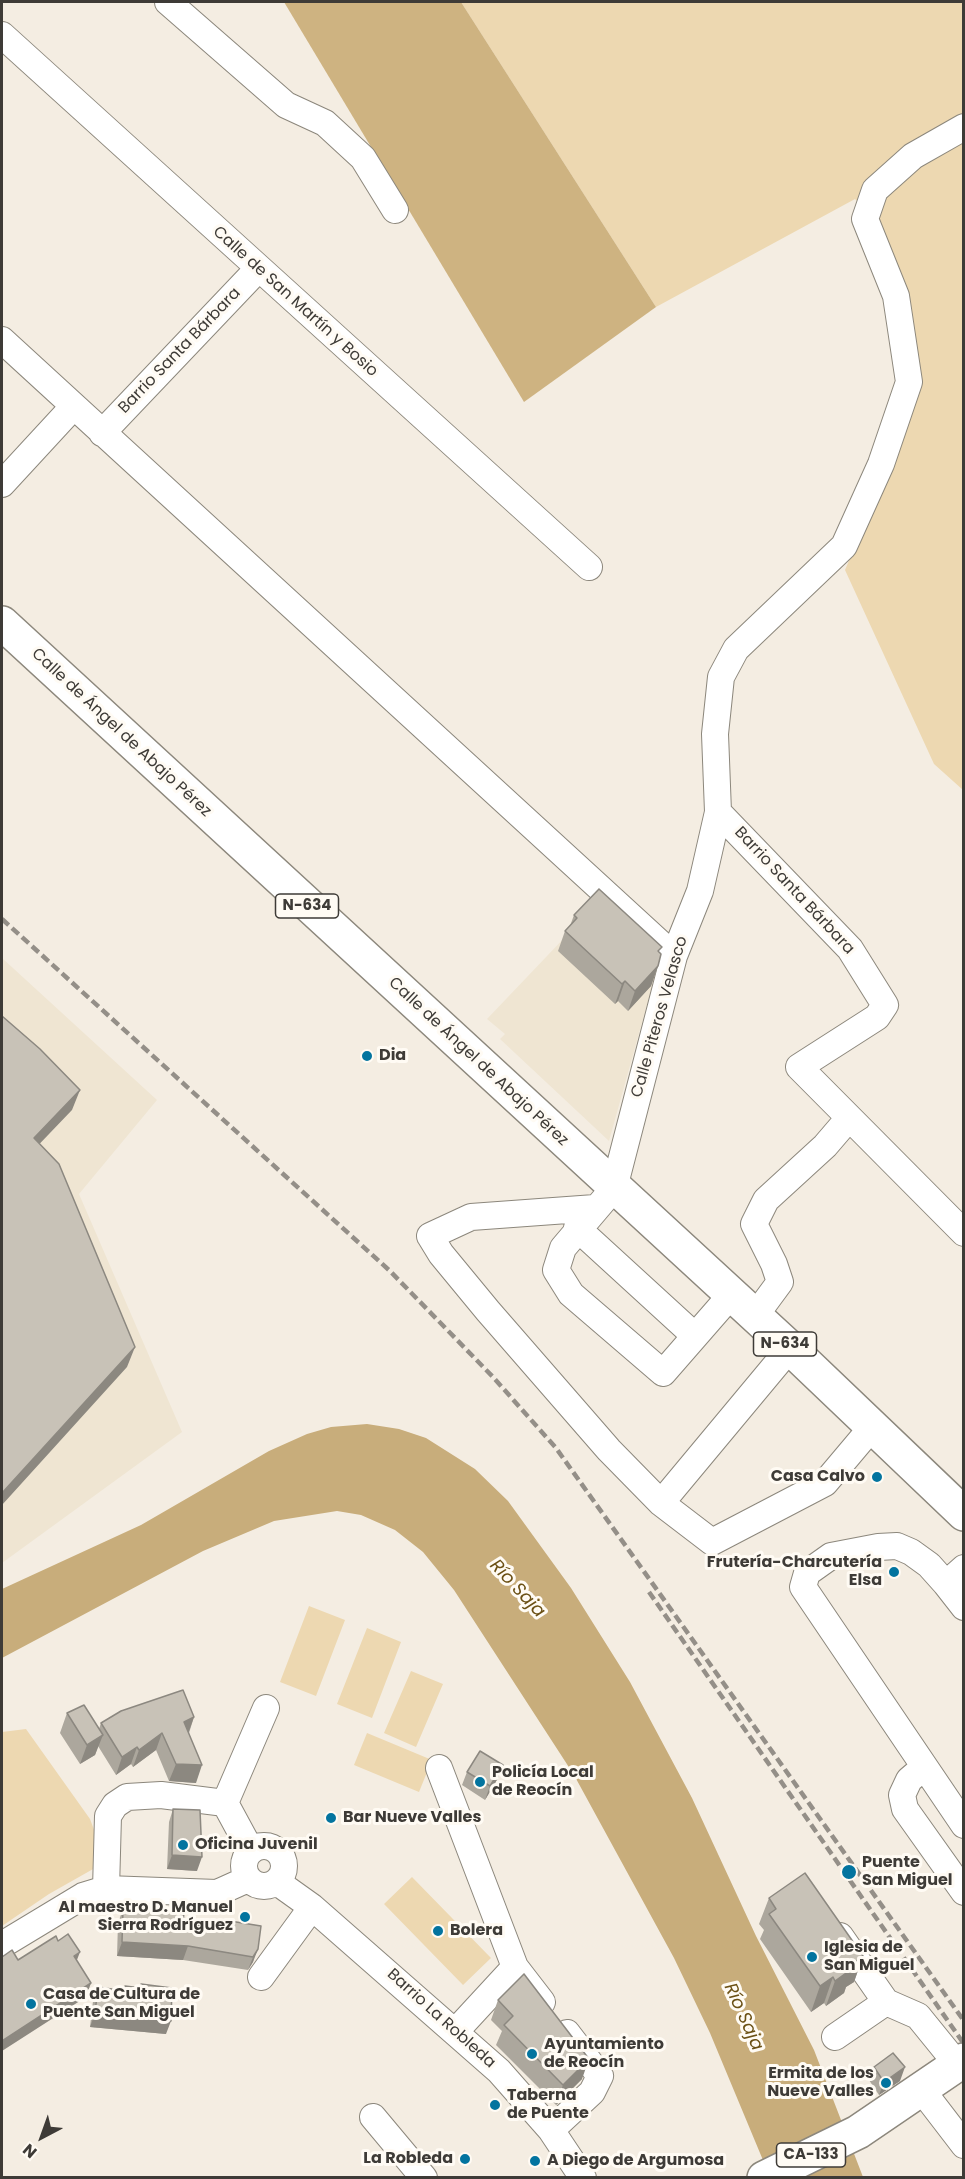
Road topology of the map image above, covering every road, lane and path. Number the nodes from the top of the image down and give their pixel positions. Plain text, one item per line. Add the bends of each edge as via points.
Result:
1 (168, 2) edge
2 (2, 35) edge
3 (963, 127) edge
4 (395, 210) dead end
5 (258, 269) junction
6 (2, 340) edge
7 (73, 407) junction
8 (102, 433) junction
9 (2, 484) edge
10 (589, 567) dead end
11 (2, 623) edge
12 (718, 812) junction
13 (674, 956) junction
14 (849, 1118) junction
15 (604, 1198) junction
16 (963, 1233) edge
17 (570, 1238) junction
18 (731, 1295) junction
19 (754, 1316) junction
20 (695, 1336) junction
21 (790, 1348) junction
22 (873, 1426) junction
23 (661, 1503) junction
24 (958, 1509) edge
25 (955, 1576) edge
26 (963, 1607) edge
27 (266, 1708) dead end
28 (439, 1768) dead end
29 (924, 1768) junction
30 (225, 1803) junction
31 (963, 1825) edge
32 (251, 1851) junction
33 (248, 1879) junction
34 (277, 1882) junction
35 (106, 1889) junction
36 (963, 1892) edge
37 (312, 1906) junction
38 (828, 1918) edge
39 (2, 1945) edge
40 (515, 1967) junction
41 (261, 1977) dead end
42 (886, 2002) junction
43 (455, 2032) junction
44 (835, 2037) dead end
45 (960, 2062) edge
46 (921, 2089) junction
47 (374, 2117) dead end
48 (551, 2130) junction
49 (963, 2145) edge
50 (424, 2178) edge
51 (583, 2178) edge
52 (764, 2178) edge

1 - 4 street via 286,105 325,123 363,158
2 - 5 street, Calle de San Martín y Bosio
3 - 12 street, Calle Piteros Velasco via 913,156 875,190 865,219 896,296 909,382 881,464 844,546 736,649 721,677 715,734
5 - 8 street, Barrio Santa Bárbara
5 - 10 street, Calle de San Martín y Bosio
6 - 7 street
7 - 8 street
7 - 9 street
8 - 13 street
11 - 15 main road, Calle de Ángel de Abajo Pérez / N-634
12 - 13 street, Calle Piteros Velasco via 700,891
12 - 14 street, Barrio Santa Bárbara via 850,949 885,1005 861,1029 799,1067
13 - 15 street, Calle Piteros Velasco
14 - 16 street
14 - 19 street via 825,1146 766,1200 754,1224 780,1282
15 - 17 street
15 - 18 main road, Calle de Ángel de Abajo Pérez / N-634
15 - 23 street via 471,1217 430,1236 488,1311 609,1450
17 - 20 street
17 - 20 street via 556,1270 571,1294 663,1372
18 - 19 main road, Calle de Ángel de Abajo Pérez / N-634
18 - 20 street
19 - 21 main road, Calle de Ángel de Abajo Pérez / N-634
21 - 22 main road, Calle de Ángel de Abajo Pérez / N-634
21 - 23 street
22 - 23 street via 825,1483 712,1542
22 - 24 main road, Calle de Ángel de Abajo Pérez / N-634
25 - 26 street
25 - 29 street via 897,1546 878,1546 831,1556 807,1573 803,1587
27 - 30 street
28 - 40 street
29 - 31 street
29 - 36 street via 909,1780 902,1795 905,1809
30 - 32 street
30 - 35 street via 161,1795 127,1797 108,1816
32 - 33 street via 244,1864
32 - 34 street via 266,1846 280,1853 285,1868
33 - 34 street via 262,1887
33 - 35 street via 217,1893
34 - 37 street, Barrio La Robleda
35 - 39 street via 83,1896
37 - 41 street
37 - 43 street, Barrio La Robleda
38 - 42 street
40 - 43 street
40 - 48 street via 600,2076 592,2092
42 - 44 street
42 - 45 street via 918,2016
43 - 48 street, Barrio La Robleda via 499,2071
45 - 46 main road, CA-133
46 - 49 street
46 - 52 main road, CA-133 via 858,2132
47 - 50 street
48 - 51 street, Barrio La Robleda

